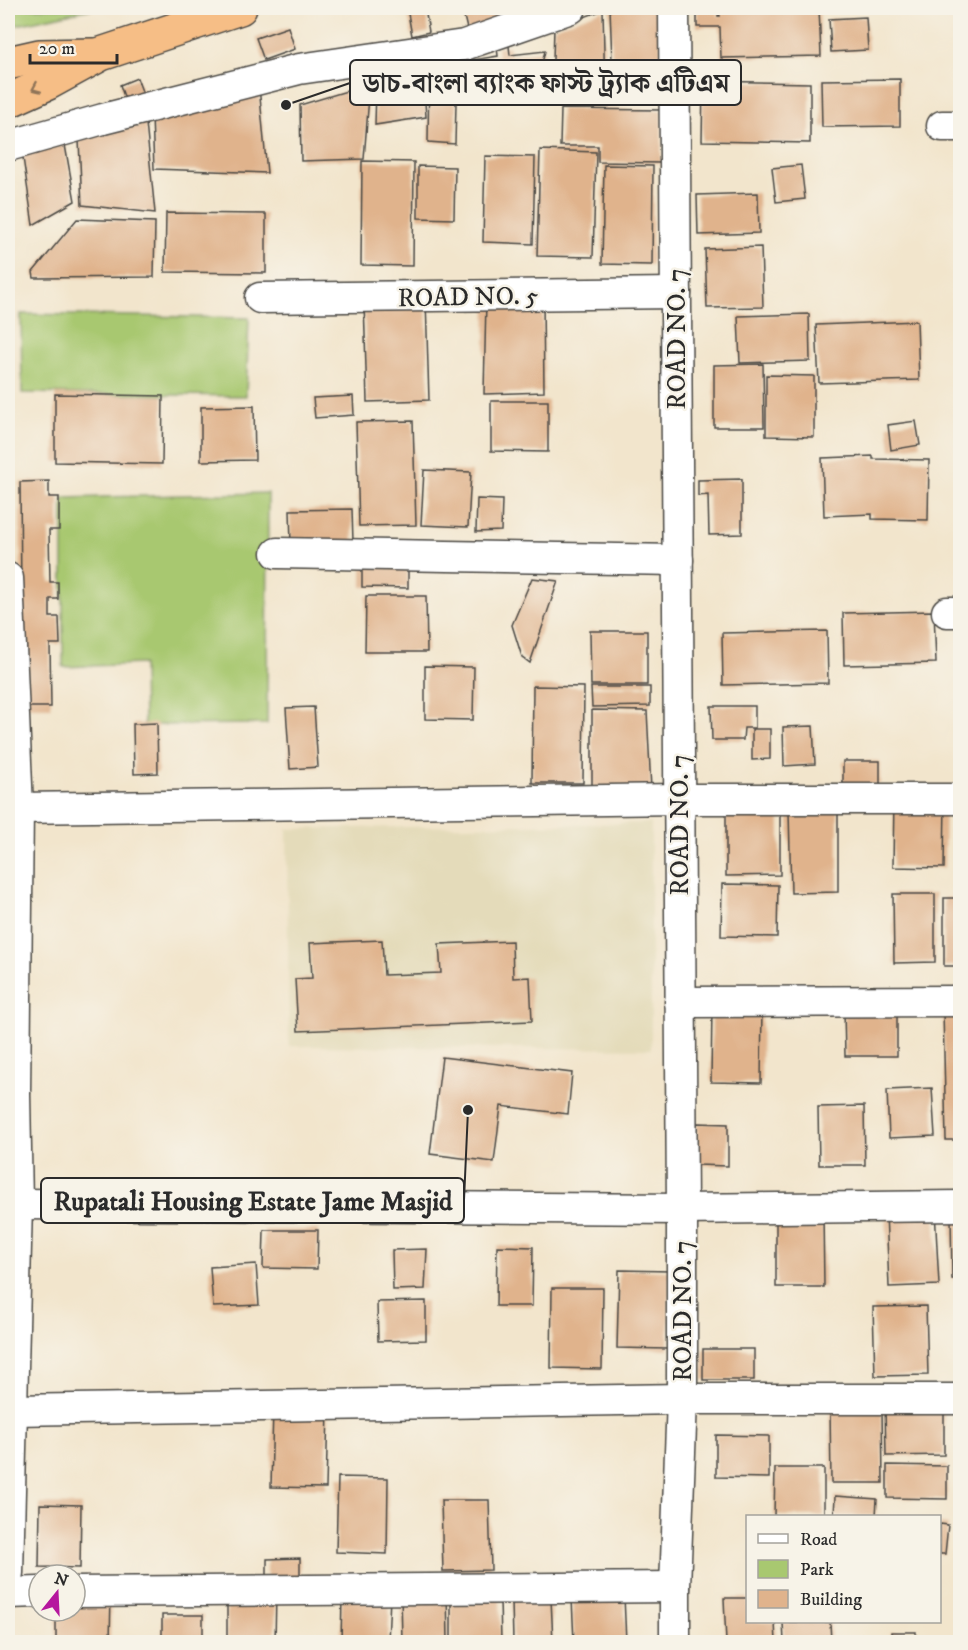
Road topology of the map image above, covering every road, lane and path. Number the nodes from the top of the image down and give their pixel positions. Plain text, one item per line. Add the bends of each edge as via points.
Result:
1 (240, 8) edge
2 (571, 8) edge
3 (674, 8) edge
4 (101, 54) junction
5 (8, 63) edge
6 (8, 101) edge
7 (8, 146) edge
8 (676, 293) junction
9 (260, 298) dead end
10 (277, 553) dead end
11 (678, 560) junction
12 (8, 578) edge
13 (960, 799) edge
14 (679, 800) junction
15 (18, 808) junction
16 (12, 950) edge
17 (960, 1001) edge
18 (680, 1002) junction
19 (11, 1093) edge
20 (17, 1204) junction
21 (960, 1206) edge
22 (682, 1209) junction
23 (11, 1242) edge
24 (682, 1399) junction
25 (960, 1399) edge
26 (10, 1427) edge
27 (8, 1573) edge
28 (675, 1587) junction
29 (27, 1592) edge
30 (87, 1592) edge
31 (8, 1593) edge
32 (675, 1642) edge

1 - 4 highway
2 - 7 street via 464,45 299,69
3 - 8 street, ROAD NO. 7
4 - 5 highway via 39,56
4 -> 6 highway
8 - 9 street, ROAD NO. 5
8 - 11 street, ROAD NO. 7
10 - 11 street
11 - 14 street, ROAD NO. 7
12 - 15 street
13 - 14 street
14 - 15 street
14 - 18 street, ROAD NO. 7
15 - 16 street
16 - 19 street
17 - 18 street
18 - 22 street, ROAD NO. 7
19 - 20 street
20 - 22 street
20 - 23 street
21 - 22 street
22 - 24 street, ROAD NO. 7
23 - 26 street
24 - 25 street
24 - 26 street
24 - 28 street, ROAD NO. 7
26 - 27 street
28 - 30 street
28 - 32 street, ROAD NO. 7
29 - 31 street

